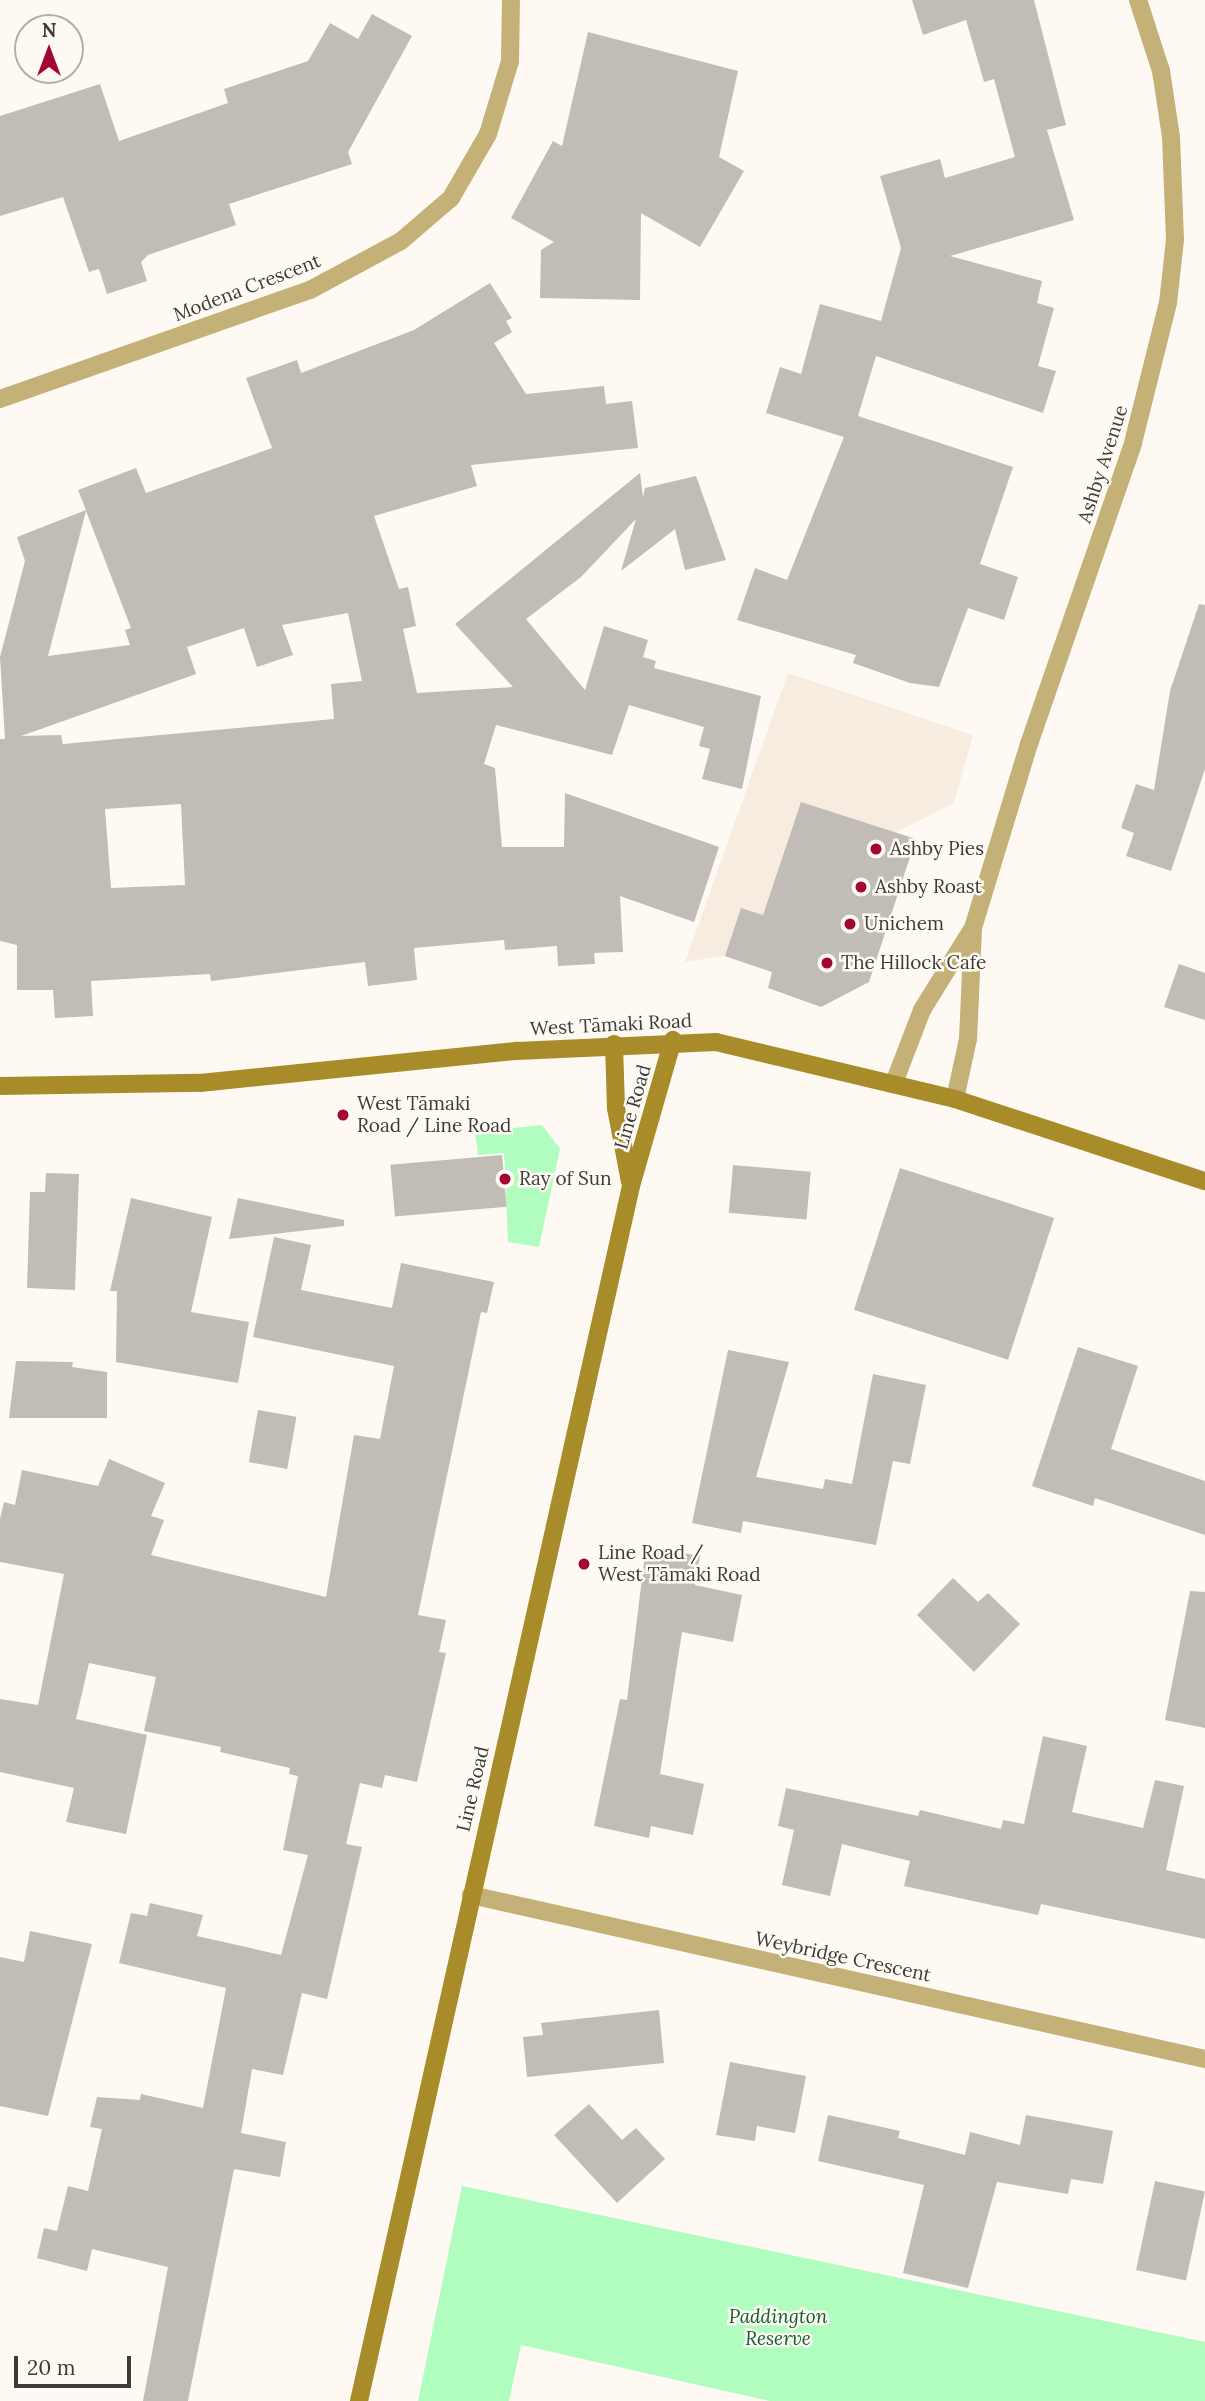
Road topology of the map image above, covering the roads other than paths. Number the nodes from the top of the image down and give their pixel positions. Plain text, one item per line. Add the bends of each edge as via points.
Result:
1 (512, 0) edge
2 (1138, 0) edge
3 (0, 399) edge
4 (973, 928) junction
5 (673, 1040) junction
6 (614, 1044) junction
7 (894, 1083) junction
8 (0, 1086) edge
9 (955, 1099) junction
10 (1205, 1181) edge
11 (631, 1186) junction
12 (471, 1895) junction
13 (1205, 2059) edge
14 (359, 2401) edge

1 - 3 street, Modena Crescent via 510,61 488,134 451,198 401,241 310,290
2 - 4 street, Ashby Avenue via 1161,71 1171,138 1175,240 1168,303 1133,443
4 - 7 street, Ashby Avenue via 922,1010
4 - 9 street, Ashby Avenue via 968,1039
5 - 6 main road, West Tāmaki Road
5 - 7 main road, West Tāmaki Road via 745,1044
5 - 11 main road, Line Road
6 - 8 main road, West Tāmaki Road via 187,1084
6 - 11 main road, Line Road via 616,1108
7 - 9 main road, West Tāmaki Road
9 - 10 main road, West Tāmaki Road
11 - 12 main road, Line Road
12 - 13 street, Weybridge Crescent
12 - 14 main road, Line Road

